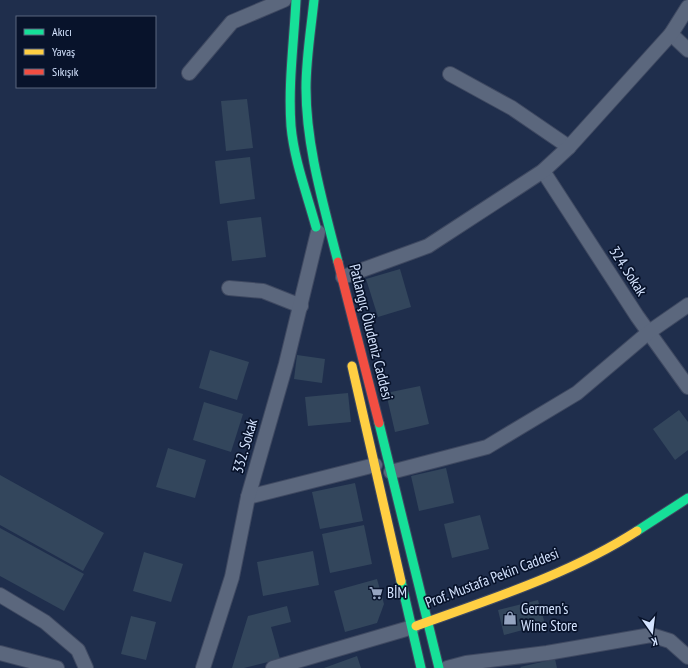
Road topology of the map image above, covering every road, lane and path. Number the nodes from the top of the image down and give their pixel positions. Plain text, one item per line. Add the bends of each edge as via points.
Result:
1 (284, 0) edge
2 (296, 0) edge
3 (314, 0) edge
4 (688, 7) edge
5 (670, 34) junction
6 (688, 50) edge
7 (189, 73) dead end
8 (450, 74) dead end
9 (569, 147) junction
10 (543, 171) junction
11 (318, 232) junction
12 (324, 254) dead end
13 (343, 277) junction
14 (229, 288) dead end
15 (688, 305) edge
16 (301, 306) junction
17 (649, 332) junction
18 (350, 358) dead end
19 (688, 386) edge
20 (375, 465) junction
21 (391, 472) junction
22 (248, 497) junction
23 (688, 498) edge
24 (0, 595) edge
25 (428, 622) junction
26 (413, 627) junction
27 (0, 653) edge
28 (688, 658) edge
29 (57, 668) edge
30 (86, 668) edge
31 (202, 668) edge
32 (273, 668) edge
33 (421, 668) edge
34 (439, 668) edge
35 (447, 668) edge

1 - 7 street via 232,22
2 - 11 main road via 291,93 292,126 296,152
3 - 13 main road, Patlangıç Öludeniz Caddesi via 306,88 309,133 320,191
4 - 5 street
5 - 6 street
5 - 9 street
8 - 9 street via 512,108
9 - 10 street
10 - 13 street via 428,246
10 - 17 street, 324. Sokak
11 - 12 main road
11 - 16 street, 332. Sokak
13 - 21 main road, Patlangıç Öludeniz Caddesi
14 - 16 street via 262,291
15 - 17 street
16 - 22 street, 332. Sokak
17 - 19 street, 324. Sokak
17 - 21 street via 577,393 487,446
18 - 20 main road, Patlangıç Öludeniz Caddesi
20 - 22 street
20 - 26 main road, Patlangıç Öludeniz Caddesi
21 - 25 main road, Patlangıç Öludeniz Caddesi
22 - 31 street, 332. Sokak via 232,578
23 - 25 main road, Prof. Mustafa Pekin Caddesi via 609,549 504,596
24 - 30 street via 45,622 78,650
25 - 26 main road, Prof. Mustafa Pekin Caddesi
25 - 34 main road, Patlangıç Öludeniz Caddesi
26 - 32 street, Prof. Mustafa Pekin Caddesi
26 - 33 main road, Patlangıç Öludeniz Caddesi
27 - 29 street
28 - 35 street via 670,641 651,635

